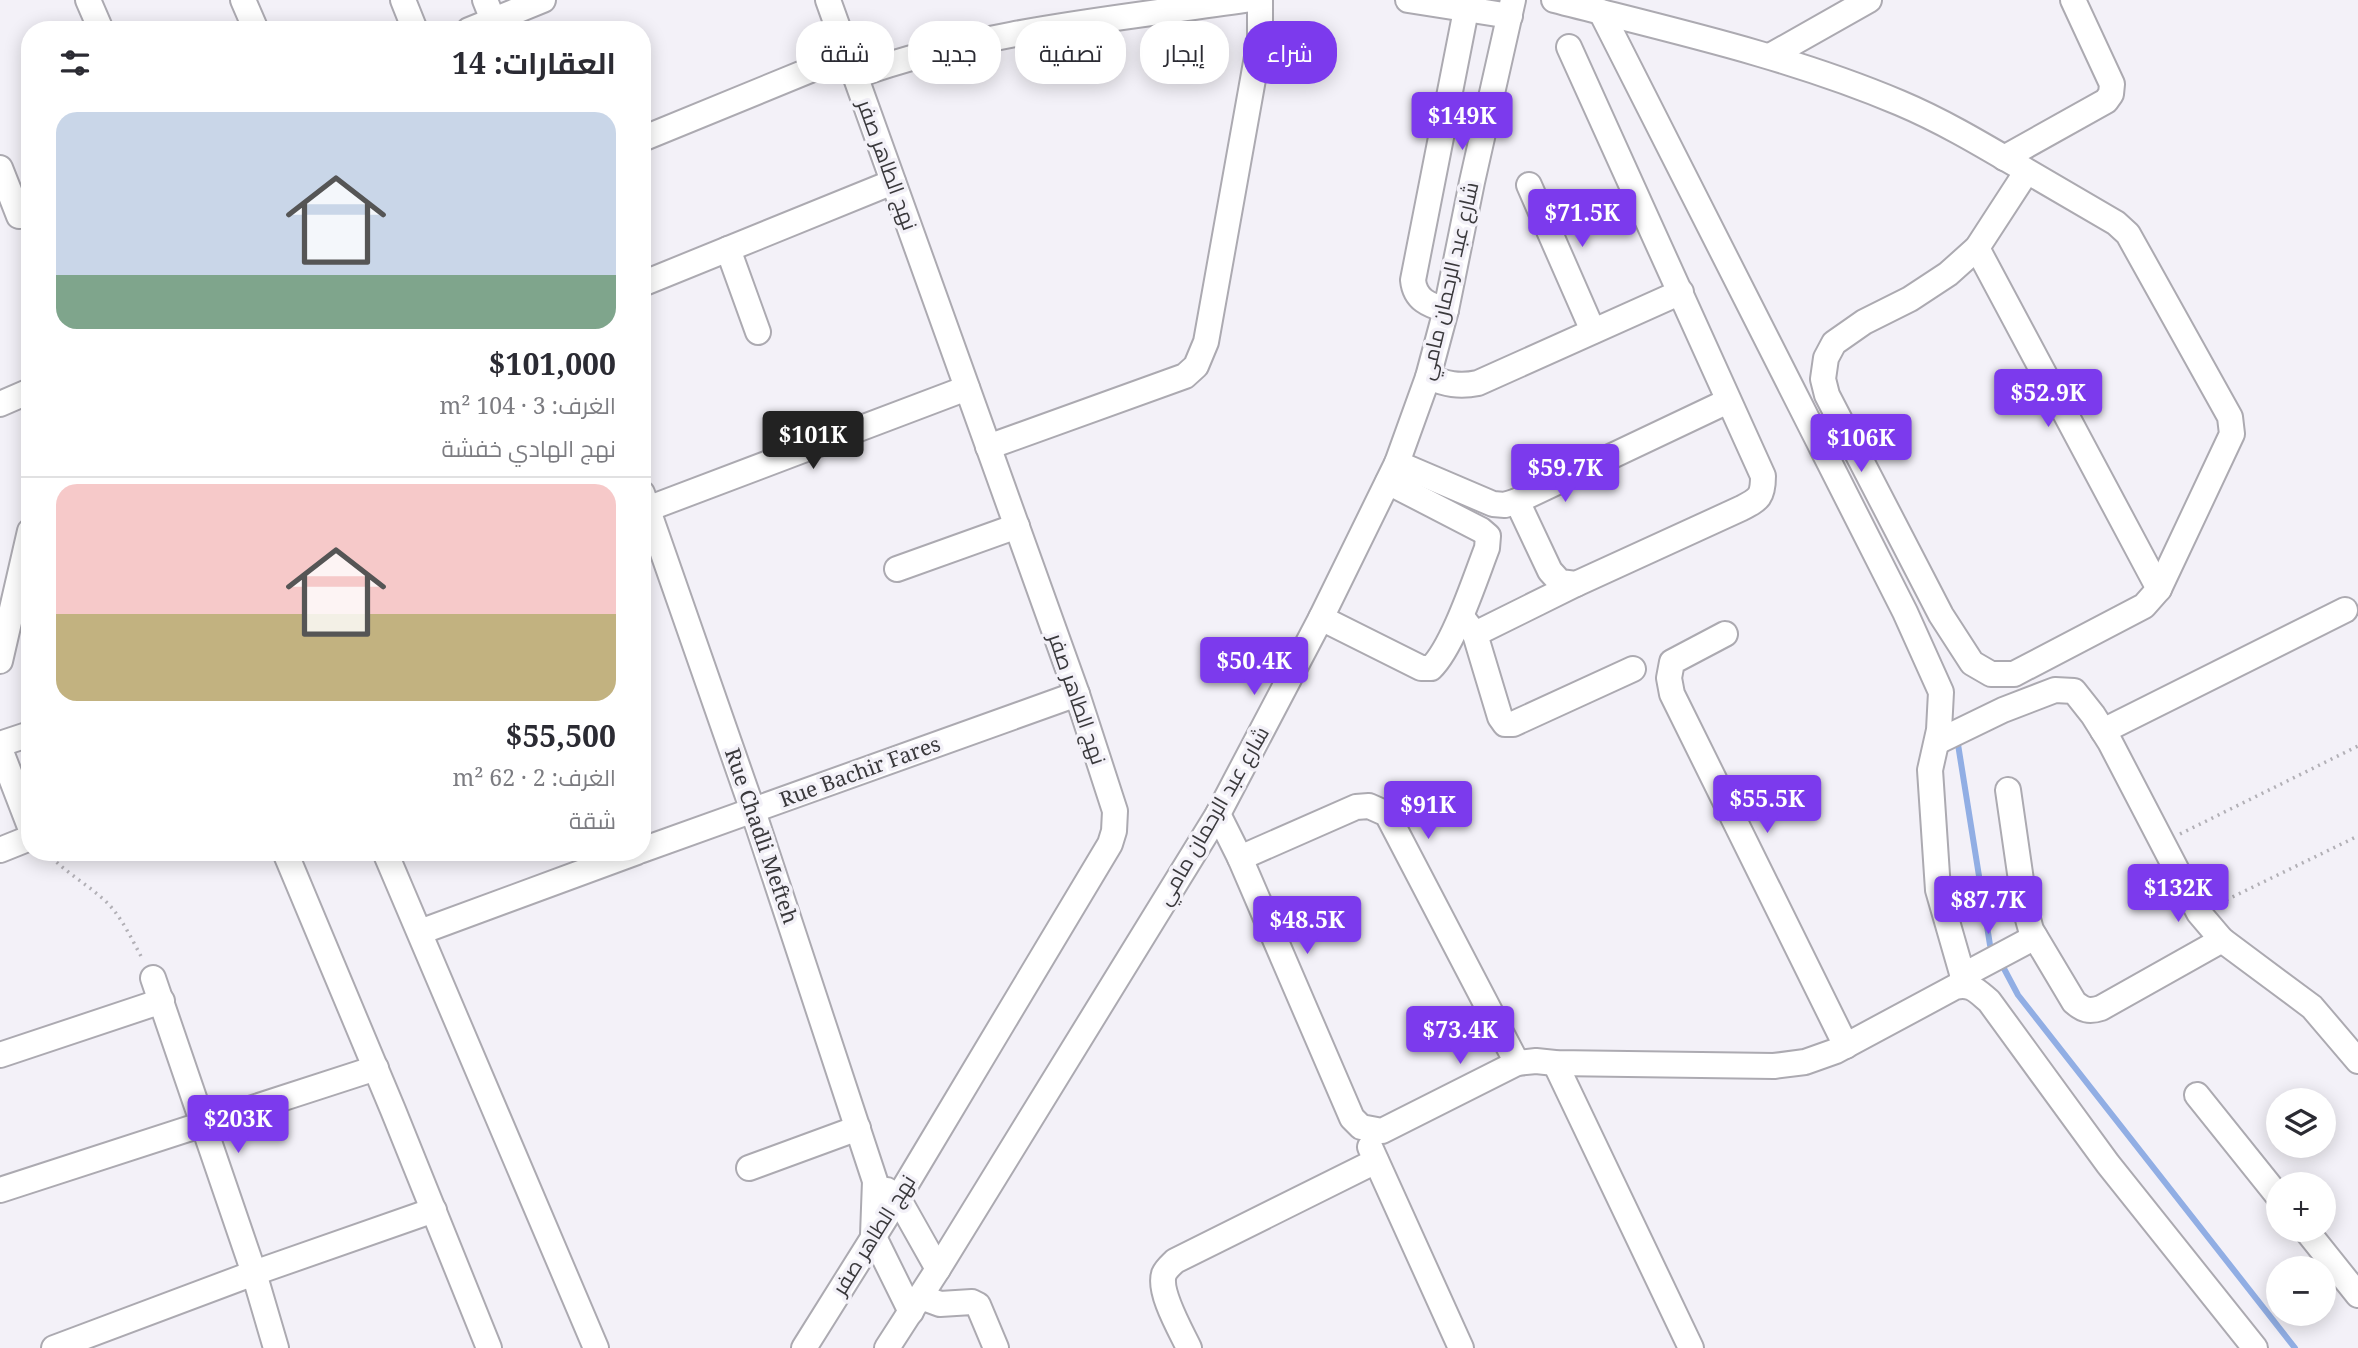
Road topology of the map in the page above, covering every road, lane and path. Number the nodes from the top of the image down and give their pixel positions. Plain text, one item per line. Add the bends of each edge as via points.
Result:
1 (88, 0) edge
2 (243, 0) edge
3 (403, 0) edge
4 (543, 0) edge
5 (828, 0) edge
6 (1245, 0) edge
7 (1260, 0) edge
8 (1408, 0) edge
9 (1554, 0) edge
10 (1869, 0) edge
11 (2073, 0) edge
12 (1467, 5) edge
13 (1511, 8) edge
14 (489, 10) edge
15 (1601, 12) junction
16 (97, 21) edge
17 (252, 21) edge
18 (411, 21) edge
19 (835, 21) edge
20 (1569, 47) dead end
21 (1770, 56) junction
22 (894, 64) edge
23 (799, 84) edge
24 (858, 84) edge
25 (651, 136) edge
26 (2004, 158) junction
27 (0, 168) edge
28 (2027, 171) junction
29 (893, 181) junction
30 (1529, 185) dead end
31 (16, 217) edge
32 (1978, 248) junction
33 (727, 250) junction
34 (651, 280) edge
35 (1681, 292) junction
36 (1446, 310) junction
37 (1593, 331) junction
38 (758, 332) dead end
39 (1428, 377) junction
40 (967, 388) junction
41 (21, 395) edge
42 (1728, 401) junction
43 (0, 404) edge
44 (988, 447) junction
45 (1392, 472) junction
46 (651, 501) edge
47 (1517, 501) junction
48 (651, 524) edge
49 (1017, 526) junction
50 (897, 569) dead end
51 (21, 570) edge
52 (1576, 584) junction
53 (2159, 589) junction
54 (2345, 610) dead end
55 (1321, 618) junction
56 (1468, 624) junction
57 (1725, 634) dead end
58 (0, 661) edge
59 (1633, 669) dead end
60 (1077, 694) junction
61 (2104, 731) junction
62 (21, 738) edge
63 (1937, 742) junction
64 (0, 746) edge
65 (2358, 746) edge
66 (2008, 790) dead end
67 (21, 803) edge
68 (753, 810) junction
69 (1219, 814) junction
70 (2358, 835) edge
71 (21, 842) edge
72 (2163, 842) junction
73 (651, 847) edge
74 (0, 850) edge
75 (1240, 858) junction
76 (54, 861) edge
77 (289, 861) edge
78 (389, 861) edge
79 (613, 861) edge
80 (2199, 913) junction
81 (420, 932) junction
82 (2035, 937) junction
83 (2222, 940) junction
84 (153, 978) joint
85 (1963, 980) junction
86 (162, 1001) junction
87 (1846, 1046) junction
88 (0, 1055) edge
89 (2358, 1061) edge
90 (1517, 1063) junction
91 (1555, 1063) junction
92 (376, 1068) junction
93 (2197, 1095) dead end
94 (203, 1122) junction
95 (1361, 1127) junction
96 (858, 1128) junction
97 (1376, 1161) junction
98 (749, 1168) dead end
99 (875, 1181) junction
100 (2266, 1181) edge
101 (0, 1189) edge
102 (898, 1198) junction
103 (434, 1210) junction
104 (873, 1235) junction
105 (2316, 1242) edge
106 (938, 1269) junction
107 (254, 1273) junction
108 (2358, 1295) edge
109 (916, 1305) junction
110 (480, 1345) edge
111 (54, 1348) edge
112 (276, 1348) edge
113 (596, 1348) edge
114 (804, 1348) edge
115 (887, 1348) edge
116 (996, 1348) edge
117 (1189, 1348) edge
118 (1461, 1348) edge
119 (1691, 1348) edge
120 (2255, 1348) edge

1 - 16 street
2 - 17 street
3 - 18 street
4 - 14 street
5 - 19 street, نهج الطاهر صفر
6 - 22 street via 974,43
7 - 44 street via 1260,40 1206,342 1196,366 1185,376
8 - 12 street
9 - 15 street
10 - 21 street
11 - 26 street via 2112,84 2111,94
12 - 13 street
12 - 36 street via 1413,280 1422,300
13 - 36 street, شارع عبد الرحمان مامي
15 - 21 street
15 - 63 street via 1905,612 1941,692
20 - 35 street
21 - 26 street via 1899,103
23 - 25 street
24 - 29 street, نهج الطاهر صفر
26 - 28 street
27 - 31 street
28 - 32 street
28 - 53 street via 2128,234 2230,417 2232,434 2225,452
29 - 33 street
29 - 40 street, نهج الطاهر صفر
30 - 37 street
32 - 53 street
32 - 53 street via 1948,274 1834,343 1823,379 1827,395 1935,602 1972,663 1991,674 2014,674 2144,606
33 - 34 street
33 - 38 street
35 - 37 street
35 - 42 street
36 - 39 street, شارع عبد الرحمان مامي
37 - 39 street via 1478,383 1464,386
39 - 45 street, شارع عبد الرحمان مامي
40 - 44 street, نهج الطاهر صفر
40 - 46 street
41 - 43 street
42 - 47 street
42 - 52 street via 1763,476 1758,499
44 - 49 street, نهج الطاهر صفر
45 - 47 street via 1493,504
45 - 55 street, شارع عبد الرحمان مامي
45 - 56 street via 1488,536
47 - 52 street via 1550,571 1560,582
48 - 68 street, Rue Chadli Mefteh
49 - 50 street
49 - 60 street, نهج الطاهر صفر
51 - 58 street
52 - 56 street
54 - 61 street
55 - 56 street via 1420,668 1431,668
55 - 69 street, شارع عبد الرحمان مامي
56 - 59 street via 1505,723 1513,724
57 - 87 street via 1672,662 1672,694
60 - 68 street, Rue Bachir Fares
60 - 102 street, نهج الطاهر صفر via 1115,811 1110,844
61 - 63 street via 2074,691 2055,690
61 - 72 street
62 - 64 street
63 - 85 street via 1930,770 1938,890
64 - 67 street
65 - 72 path
66 - 82 street via 2025,908
68 - 73 street, Rue Bachir Fares
68 - 96 street, Rue Chadli Mefteh
69 - 75 street
69 - 106 street, شارع عبد الرحمان مامي
70 - 80 path
71 - 74 street
72 - 80 street
75 - 90 street via 1356,807 1370,806 1387,814
75 - 95 street via 1352,1118
76 - 84 path via 105,900
77 - 92 street
78 - 81 street
79 - 81 street
80 - 83 street
81 - 113 street
82 - 83 street via 2074,1002 2093,1011
82 - 85 street
83 - 89 street via 2312,1007
84 - 86 street
85 - 87 street
85 - 120 street via 1989,1001 2108,1164
86 - 88 street
86 - 94 street
87 - 91 street via 1805,1062 1774,1066
90 - 91 street
90 - 95 street via 1382,1131
91 - 119 street
92 - 94 street
92 - 103 street
93 - 100 street
94 - 101 street
94 - 107 street
95 - 97 street
96 - 98 street
96 - 99 street, Rue Chadli Mefteh
97 - 117 street via 1175,1261 1164,1272 1163,1283
97 - 118 street
99 - 102 street
99 - 104 street, Rue Chadli Mefteh
102 - 104 street, نهج الطاهر صفر
102 - 106 street
103 - 107 street
103 - 110 street
104 - 109 street
104 - 114 street, نهج الطاهر صفر
105 - 108 street
106 - 109 street, شارع عبد الرحمان مامي
107 - 111 street
107 - 112 street
109 - 115 street, شارع عبد الرحمان مامي
109 - 116 street via 978,1305

